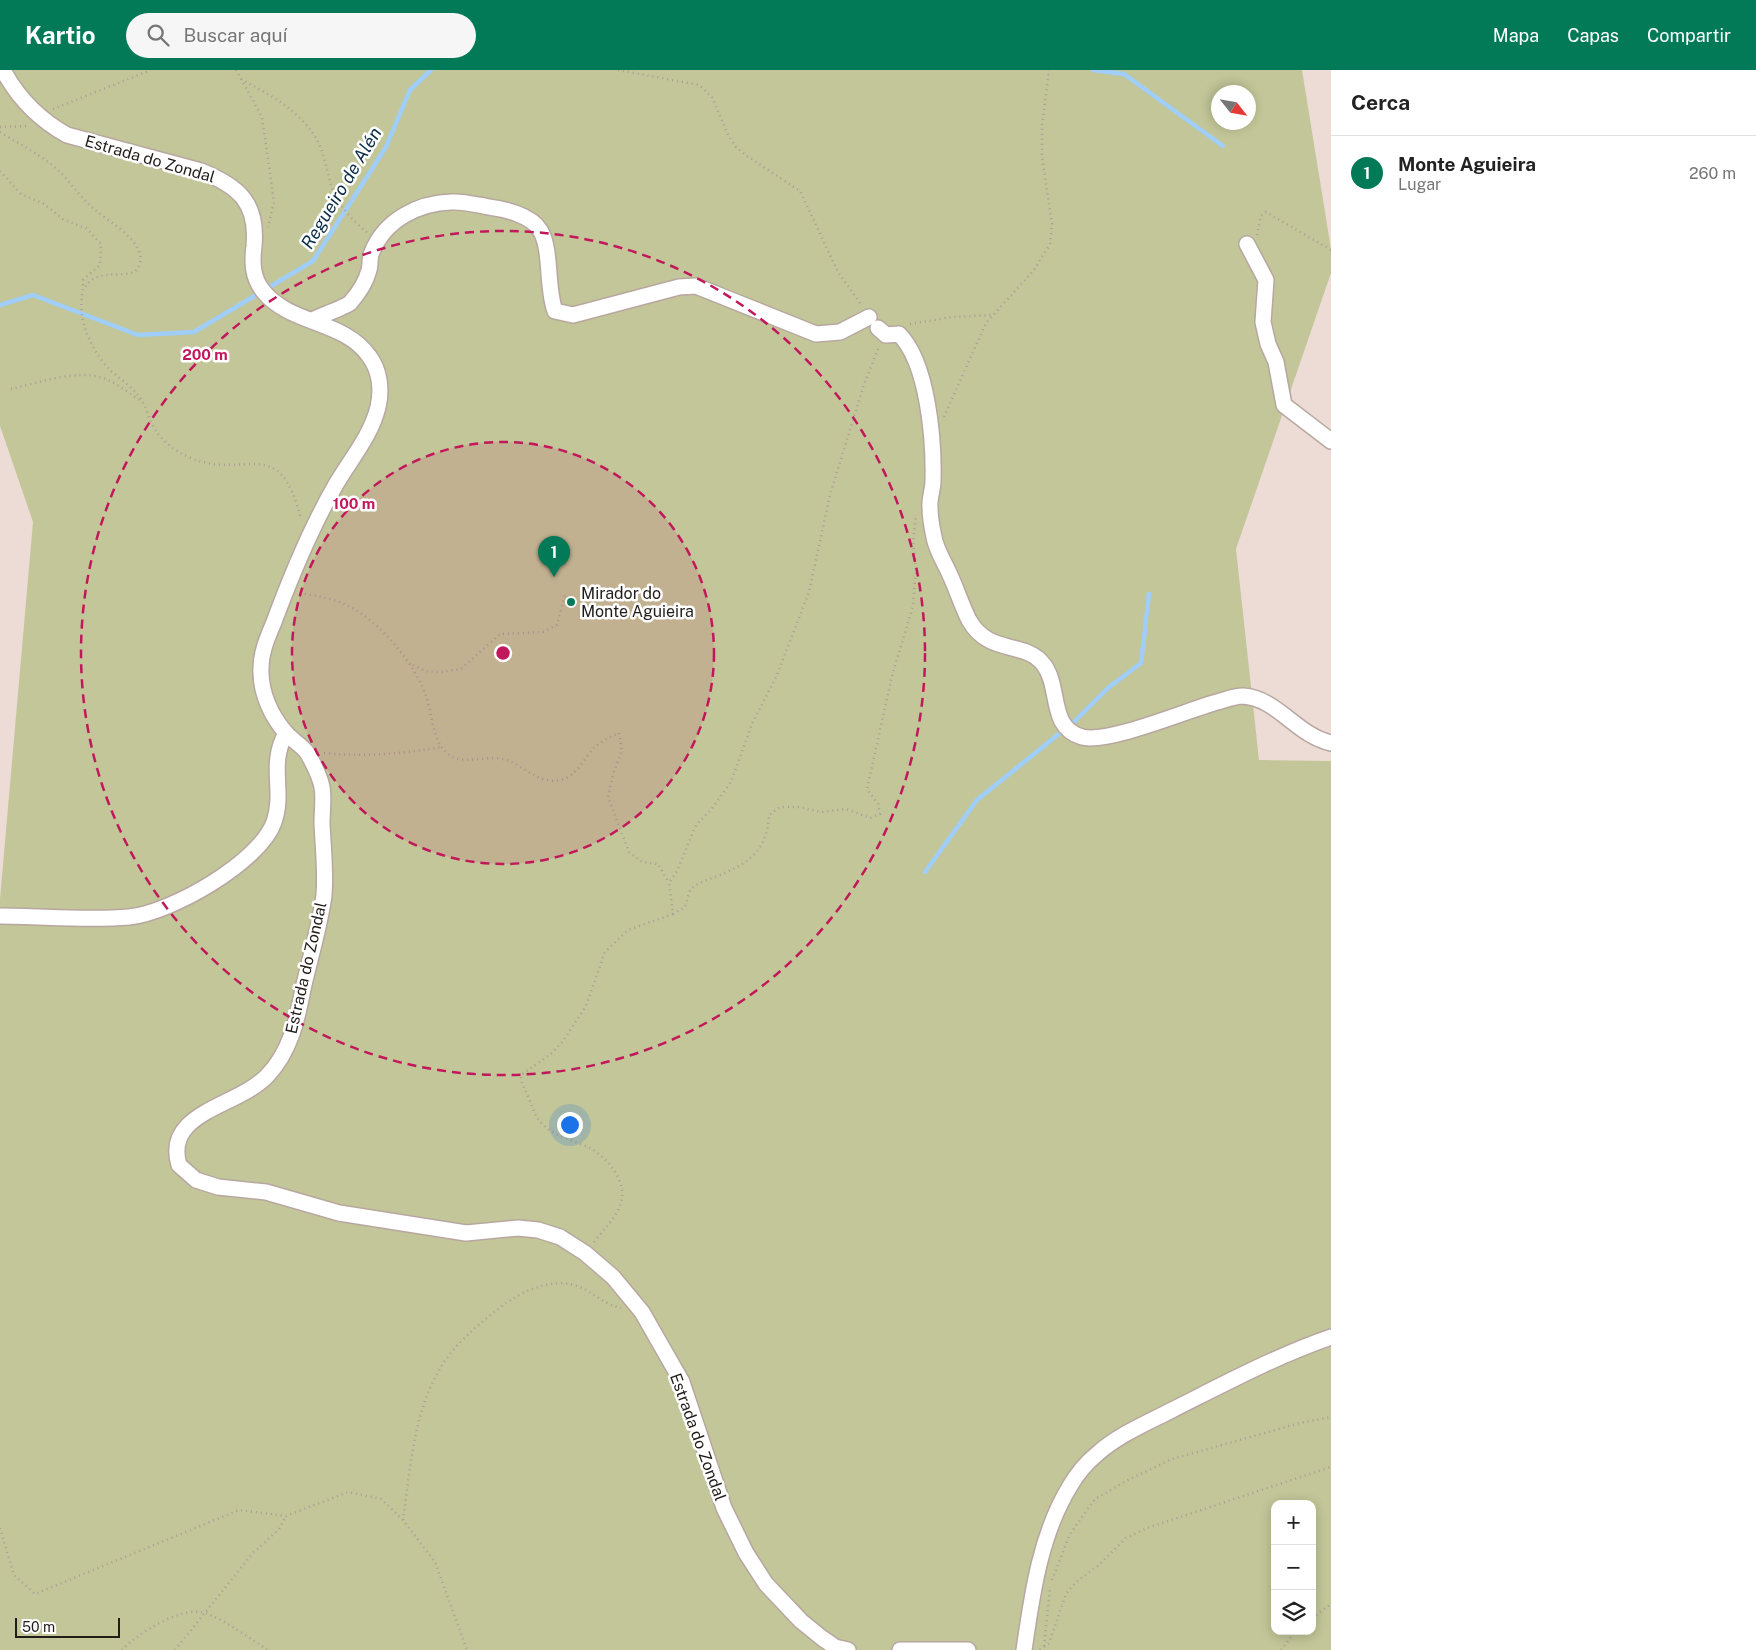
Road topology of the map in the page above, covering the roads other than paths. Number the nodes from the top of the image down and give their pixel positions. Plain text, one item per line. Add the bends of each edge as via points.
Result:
1 (3, 70) edge
2 (1250, 250) road end
3 (312, 320) junction
4 (1331, 441) edge
5 (286, 733) junction
6 (1331, 743) edge
7 (0, 916) edge
8 (1331, 1337) edge
9 (848, 1650) edge
10 (900, 1650) edge
11 (968, 1650) edge
12 (1024, 1650) edge

1 - 3 street, Estrada do Zondal via 27,104 67,135 201,170 237,190 254,219 252,267 263,291 277,303
2 - 4 street via 1266,280 1263,322 1276,362 1284,405
3 - 5 street, Estrada do Zondal via 349,336 362,347 378,375 381,394 371,429 334,488 285,591 265,646 260,667 263,686 270,712
3 - 6 street via 348,305 369,271 371,253 378,240 402,215 425,206 452,202 505,209 540,228 550,299 555,311 573,315 679,287 696,286 816,334 883,329 914,353 921,372 932,456 930,506 934,540 970,622 982,637 997,645 1028,652 1041,660 1049,672 1058,717 1066,728 1082,737 1114,734 1240,696 1265,703 1311,737
5 - 7 street via 279,747 278,804 274,822 264,842 231,871 172,903 130,917
5 - 9 street, Estrada do Zondal via 307,752 322,787 324,895 297,1020 278,1062 253,1089 187,1123 176,1143 178,1165 196,1180 266,1192 339,1213 466,1233 518,1228 538,1230 560,1237 585,1252 613,1277 642,1312 682,1382 724,1508 746,1553 766,1584 801,1621 835,1647
8 - 12 street via 1225,1383 1120,1437 1097,1453 1057,1509 1043,1550
10 - 11 street

